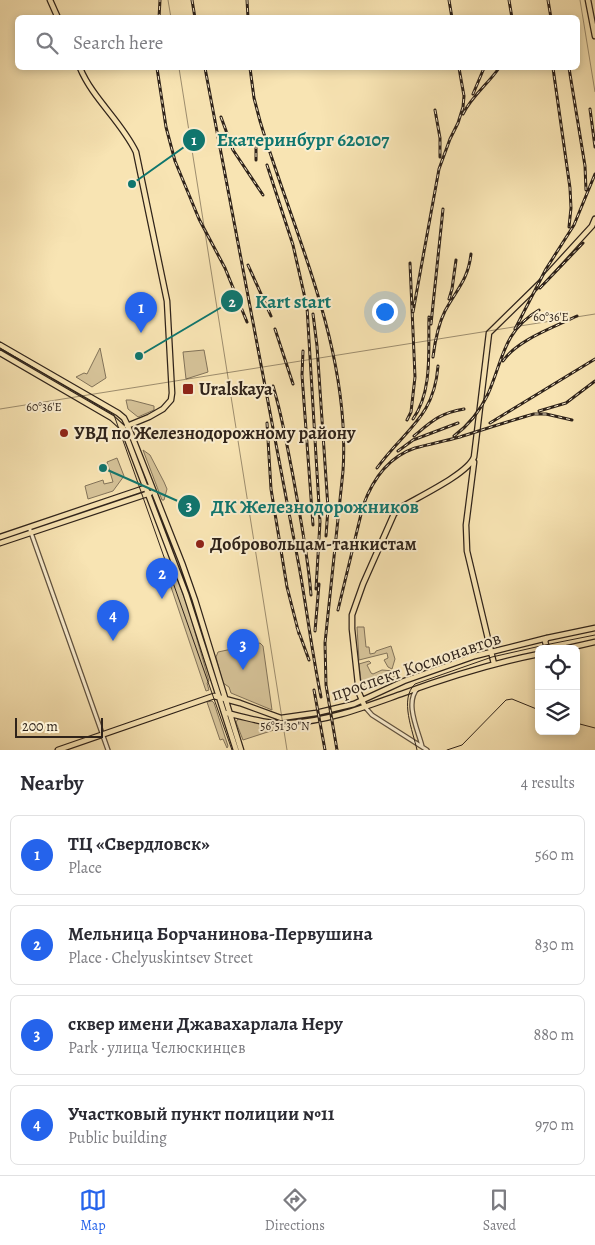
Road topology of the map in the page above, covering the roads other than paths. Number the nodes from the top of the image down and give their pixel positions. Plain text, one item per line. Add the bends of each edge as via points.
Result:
1 (50, 0) edge
2 (588, 0) edge
3 (57, 15) edge
4 (595, 36) edge
5 (81, 70) edge
6 (595, 219) edge
7 (0, 345) edge
8 (0, 354) edge
9 (125, 427) junction
10 (474, 457) junction
11 (458, 474) junction
12 (471, 484) junction
13 (149, 487) junction
14 (151, 492) junction
15 (30, 530) junction
16 (0, 537) edge
17 (0, 543) edge
18 (595, 628) edge
19 (547, 638) junction
20 (595, 642) edge
21 (546, 645) edge
22 (580, 645) edge
23 (491, 651) junction
24 (535, 655) edge
25 (494, 664) junction
26 (404, 681) junction
27 (418, 688) junction
28 (405, 692) junction
29 (218, 697) junction
30 (224, 698) junction
31 (362, 701) junction
32 (365, 707) junction
33 (223, 712) junction
34 (229, 714) junction
35 (102, 735) junction
36 (422, 747) junction
37 (58, 750) edge
38 (108, 750) edge
39 (236, 750) edge
40 (240, 750) edge
41 (427, 750) edge

1 - 3 main road
2 - 4 main road
5 - 9 main road via 91,90 136,152 167,301 172,397 163,409
6 - 10 main road via 540,283 491,328 487,339
7 - 9 main road via 118,412 124,418
8 - 9 main road
9 - 13 main road
10 - 11 main road via 469,466
10 - 12 main road
11 - 12 main road via 468,474
11 - 31 main road via 397,510 353,607 351,623
12 - 23 main road via 466,525 467,551
13 - 14 main road
13 - 15 main road
14 - 15 main road
14 - 29 main road
14 - 30 main road via 192,591
15 - 16 main road
15 - 17 main road
15 - 35 street
18 - 19 main road, проспект Космонавтов
19 - 21 main road
19 - 23 main road, проспект Космонавтов
20 - 22 main road
23 - 25 main road
23 - 26 main road, проспект Космонавтов
24 - 25 main road, проспект Космонавтов
25 - 27 main road, проспект Космонавтов
26 - 28 main road via 407,686
26 - 31 main road, проспект Космонавтов
27 - 28 main road, проспект Космонавтов
27 - 36 street via 411,704
28 - 32 main road, проспект Космонавтов
29 - 30 main road, проспект Космонавтов
29 - 33 main road
29 - 35 main road via 205,698
30 - 31 main road, проспект Космонавтов via 284,718 335,710
30 - 34 main road
31 - 32 main road
32 - 34 main road, проспект Космонавтов via 290,724
32 - 36 street via 372,716
33 - 34 main road, проспект Космонавтов
33 - 39 main road
34 - 40 main road
35 - 37 main road
35 - 38 street
36 - 41 street

